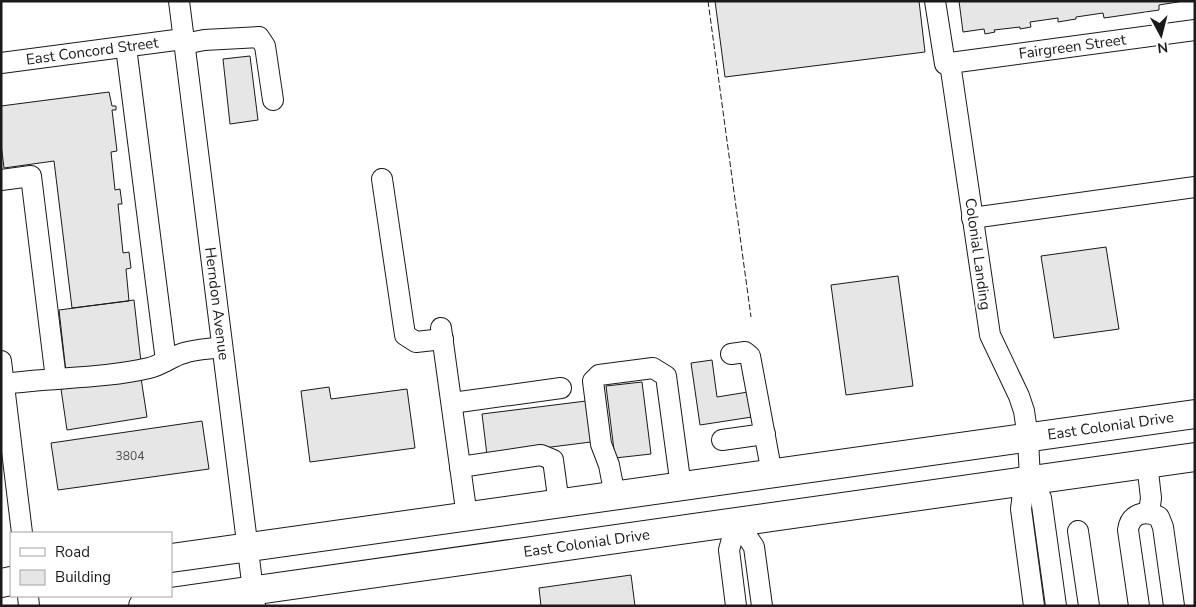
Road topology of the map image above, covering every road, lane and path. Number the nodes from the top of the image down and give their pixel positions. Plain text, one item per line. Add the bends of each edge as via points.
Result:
1 (178, 1) edge
2 (935, 1) edge
3 (1195, 30) edge
4 (184, 42) junction
5 (126, 47) junction
6 (1, 63) edge
7 (947, 64) junction
8 (273, 100) dead end
9 (1, 180) edge
10 (382, 180) dead end
11 (1195, 187) edge
12 (972, 218) junction
13 (222, 347) junction
14 (730, 354) dead end
15 (1, 361) edge
16 (166, 361) junction
17 (56, 379) junction
18 (4, 384) junction
19 (561, 388) dead end
20 (452, 403) junction
21 (1195, 414) edge
22 (765, 434) junction
23 (1028, 438) junction
24 (722, 440) dead end
25 (1195, 457) edge
26 (1147, 463) junction
27 (460, 467) junction
28 (772, 474) junction
29 (8, 478) edge
30 (1030, 480) junction
31 (681, 487) junction
32 (615, 496) junction
33 (559, 504) junction
34 (1149, 513) junction
35 (467, 517) junction
36 (737, 521) junction
37 (1078, 531) dead end
38 (22, 532) edge
39 (248, 547) junction
40 (172, 558) edge
41 (254, 598) edge
42 (143, 606) edge
43 (736, 606) edge
44 (762, 606) edge
45 (1034, 606) edge
46 (1056, 606) edge
47 (1088, 606) edge
48 (1139, 606) edge
49 (1174, 606) edge

1 - 4 street, Herndon Avenue
2 - 7 street, Colonial Landing
3 - 7 street, Fairgreen Street
4 - 5 street, East Concord Street
4 - 8 street, East Concord Street via 260,37 265,46
4 - 13 street, Herndon Avenue
5 - 6 street, East Concord Street
5 - 16 street
7 - 12 street, Colonial Landing
9 - 17 street via 31,176
10 - 20 street via 406,335 416,342 442,333
11 - 12 street
12 - 23 street, Colonial Landing via 990,335 1019,396
13 - 16 street via 184,352
13 - 39 street, Herndon Avenue
14 - 22 street via 745,352 750,356
15 - 18 street
16 - 17 street via 151,368
17 - 18 street
18 - 29 street
19 - 20 street
20 - 27 street
21 - 23 highway, East Colonial Drive
22 - 24 street
22 - 28 street
23 - 28 highway, East Colonial Drive
23 - 30 street, East Colonial Drive
25 - 26 highway, East Colonial Drive
26 - 30 highway, East Colonial Drive
26 - 34 street via 1151,498
27 - 33 street via 541,455 547,457 553,460
27 - 35 street
28 - 31 highway, East Colonial Drive
29 - 38 street
30 - 36 highway, East Colonial Drive
30 - 45 street via 1023,493 1021,509
30 - 46 street via 1041,498
31 - 32 highway, East Colonial Drive
31 - 32 street via 666,376 653,368 599,375 592,381 601,444
32 - 33 highway, East Colonial Drive
33 - 35 highway, East Colonial Drive
34 - 48 street via 1131,519 1128,530
34 - 49 street via 1159,517 1163,527
35 - 39 highway, East Colonial Drive
36 - 41 highway, East Colonial Drive
36 - 43 street via 729,550
36 - 44 street via 754,547
37 - 47 street
39 - 40 highway, East Colonial Drive
39 - 41 street, Herndon Avenue
41 - 42 highway, East Colonial Drive

